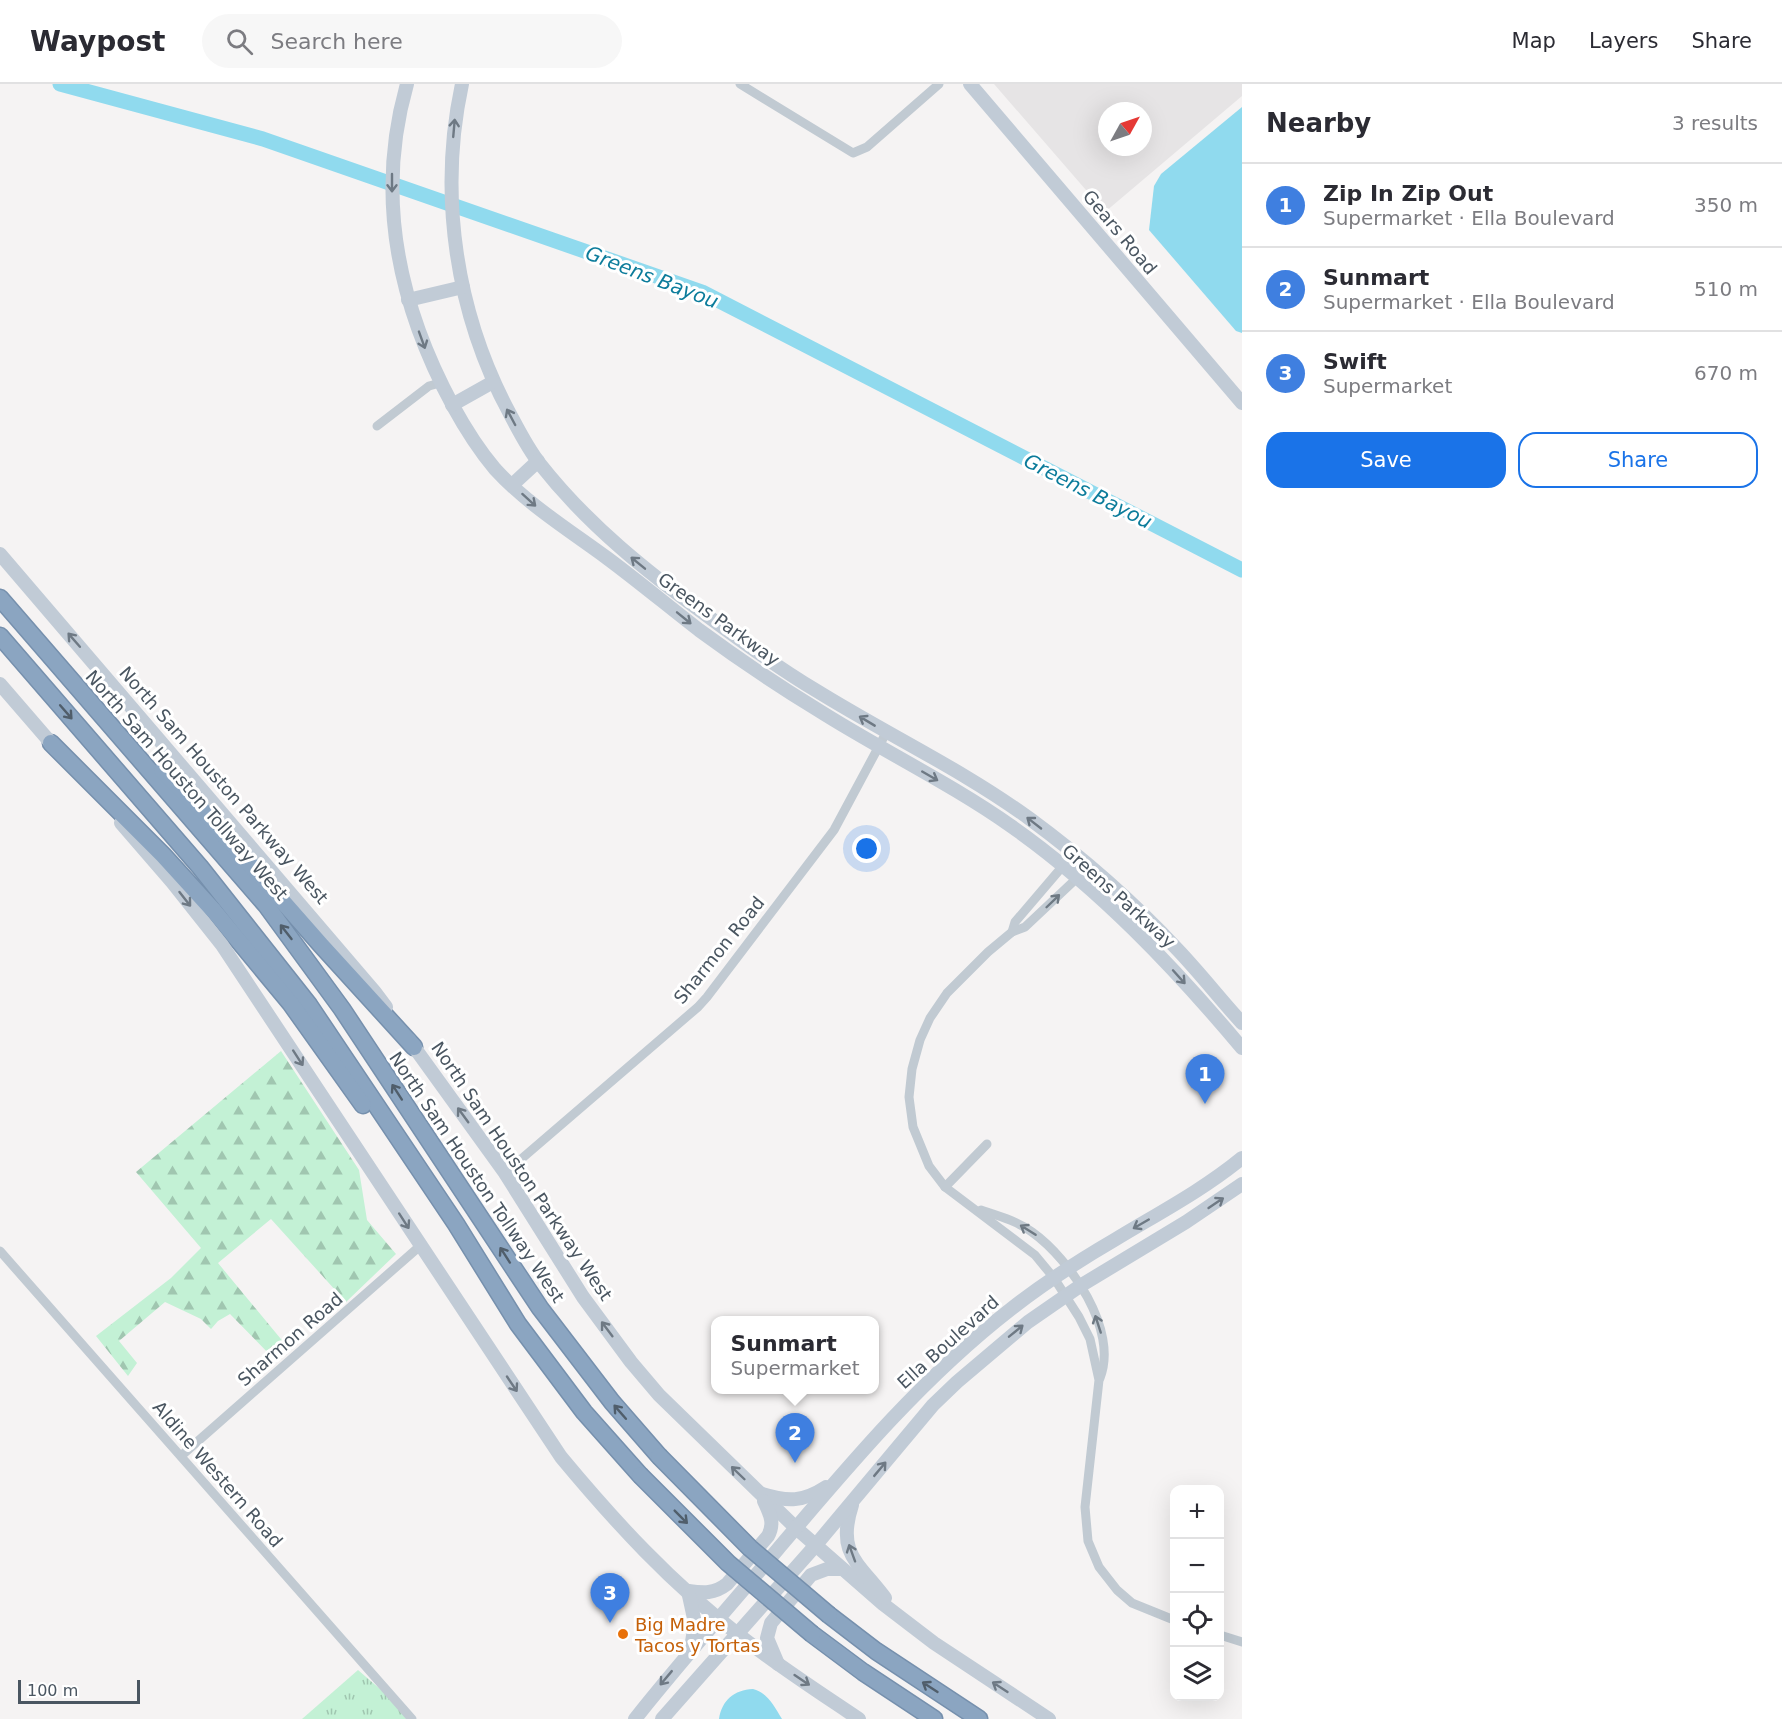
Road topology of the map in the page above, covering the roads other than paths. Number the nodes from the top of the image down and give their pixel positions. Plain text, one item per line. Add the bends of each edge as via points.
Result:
1 (407, 84) edge
2 (462, 84) edge
3 (741, 84) edge
4 (939, 84) edge
5 (970, 84) edge
6 (463, 287) junction
7 (408, 300) junction
8 (492, 382) junction
9 (440, 383) junction
10 (1242, 403) edge
11 (453, 405) junction
12 (377, 426) dead end
13 (538, 461) junction
14 (512, 484) junction
15 (0, 554) edge
16 (0, 598) edge
17 (0, 636) edge
18 (52, 658) junction
19 (0, 684) edge
20 (886, 733) junction
21 (51, 743) junction
22 (879, 747) junction
23 (993, 794) junction
24 (985, 808) junction
25 (1079, 859) junction
26 (1062, 867) junction
27 (1076, 879) junction
28 (1012, 932) junction
29 (1240, 1020) edge
30 (1226, 1029) junction
31 (414, 1047) junction
32 (1242, 1048) edge
33 (987, 1144) dead end
34 (1242, 1158) edge
35 (505, 1173) junction
36 (1242, 1184) edge
37 (945, 1187) junction
38 (1174, 1205) junction
39 (975, 1208) junction
40 (1186, 1222) junction
41 (456, 1224) junction
42 (420, 1246) junction
43 (0, 1251) edge
44 (1070, 1269) junction
45 (1054, 1278) junction
46 (1080, 1286) junction
47 (1066, 1295) junction
48 (944, 1366) junction
49 (1099, 1380) junction
50 (957, 1382) junction
51 (884, 1427) junction
52 (902, 1442) junction
53 (181, 1456) junction
54 (844, 1472) junction
55 (760, 1494) junction
56 (854, 1500) junction
57 (796, 1528) junction
58 (816, 1546) junction
59 (842, 1569) junction
60 (688, 1591) junction
61 (899, 1616) junction
62 (719, 1618) junction
63 (1170, 1618) edge
64 (737, 1634) junction
65 (1224, 1636) edge
66 (1242, 1642) edge
67 (690, 1651) junction
68 (778, 1664) junction
69 (412, 1719) edge
70 (635, 1719) edge
71 (662, 1719) edge
72 (859, 1719) edge
73 (934, 1719) edge
74 (979, 1719) edge
75 (1049, 1719) edge

1 -> 7 main road, Greens Parkway via 394,144 392,186 394,222
6 -> 2 main road, Greens Parkway via 455,243 451,173
3 - 4 street via 853,153 867,147
5 - 10 main road, Gears Road
6 - 7 main road
6 - 8 main road, Greens Parkway
7 -> 9 main road, Greens Parkway
8 - 11 main road
13 -> 8 main road, Greens Parkway
9 - 11 main road, Greens Parkway
9 - 12 street via 429,386
11 - 14 main road, Greens Parkway via 496,470
13 - 14 main road
20 -> 13 main road, Greens Parkway via 777,665 653,575 610,540
14 -> 22 main road, Greens Parkway via 536,507 708,636
31 -> 15 main road, North Sam Houston Parkway West via 374,991
16 - 18 highway, North Sam Houston Tollway West
17 -> 41 highway via 254,933 309,1005
18 - 31 highway via 204,812
74 -> 18 highway, North Sam Houston Tollway West, bridge via 829,1615 750,1548 659,1456 540,1308 304,955
19 - 21 main road
20 - 22 street, Sharmon Road
20 - 23 main road, Greens Parkway
21 - 41 highway via 214,911 291,1004
21 -> 42 main road via 222,945
22 -> 24 main road, Greens Parkway
22 - 35 street, Sharmon Road via 834,830 702,1002
23 - 24 main road
25 -> 23 main road, Greens Parkway
24 - 26 main road, Greens Parkway
25 - 26 street
25 - 27 street
25 - 29 main road, Greens Parkway via 1154,925
26 - 27 main road, Greens Parkway
26 - 28 street via 1015,922
28 -> 27 street via 1025,927
27 -> 30 main road, Greens Parkway via 1152,948
28 - 37 street via 947,993 930,1018 912,1069 909,1097 913,1127 929,1166
29 - 30 main road
30 - 32 main road, Greens Parkway
35 -> 31 main road, North Sam Houston Parkway West
33 - 37 street
34 - 38 main road, Ella Boulevard
55 -> 35 main road, North Sam Houston Parkway West via 631,1362 583,1297
40 -> 36 main road, Ella Boulevard
37 - 39 street
38 - 40 main road
38 -> 44 main road, Ella Boulevard
44 -> 39 street via 1031,1231
39 - 45 street via 1030,1250
40 - 46 main road, Ella Boulevard
41 -> 73 highway, bridge via 543,1359 640,1475 728,1563 812,1634
42 - 53 street, Sharmon Road
42 -> 60 main road via 561,1457 608,1514
43 - 53 street, Aldine Western Road
44 - 45 main road, Ella Boulevard
44 - 46 street
45 - 47 street
45 - 48 main road, Ella Boulevard
46 - 47 main road, Ella Boulevard
49 -> 46 street via 1104,1368 1102,1338
47 - 49 street via 1089,1339
50 -> 47 main road, Ella Boulevard
48 - 50 main road
48 - 51 main road, Ella Boulevard
49 - 63 street via 1085,1508 1088,1541 1099,1567 1117,1590 1132,1603
50 - 52 main road, Ella Boulevard
51 - 52 main road
51 - 54 main road, Ella Boulevard
56 -> 52 main road, Ella Boulevard
53 - 69 street, Aldine Western Road
54 - 55 main road via 831,1485 799,1500
54 - 57 main road, Ella Boulevard
55 - 57 main road, North Sam Houston Parkway West
55 - 60 main road via 771,1515 773,1528 768,1536 719,1590 707,1594
56 - 58 main road, Ella Boulevard
61 -> 56 main road via 856,1566 850,1551 846,1528
57 - 58 main road, North Sam Houston Parkway West
57 - 62 main road, Ella Boulevard
58 - 59 main road, North Sam Houston Parkway West
58 - 64 main road, Ella Boulevard
59 - 61 main road, North Sam Houston Parkway West
59 - 68 main road via 811,1575 771,1623 767,1638
60 - 62 main road
60 - 67 main road via 695,1623
75 -> 61 main road, North Sam Houston Parkway West
62 - 64 main road
62 - 67 main road, Ella Boulevard
64 - 68 main road
64 - 71 main road, Ella Boulevard
65 - 66 street
67 -> 70 main road, Ella Boulevard
68 -> 72 main road

